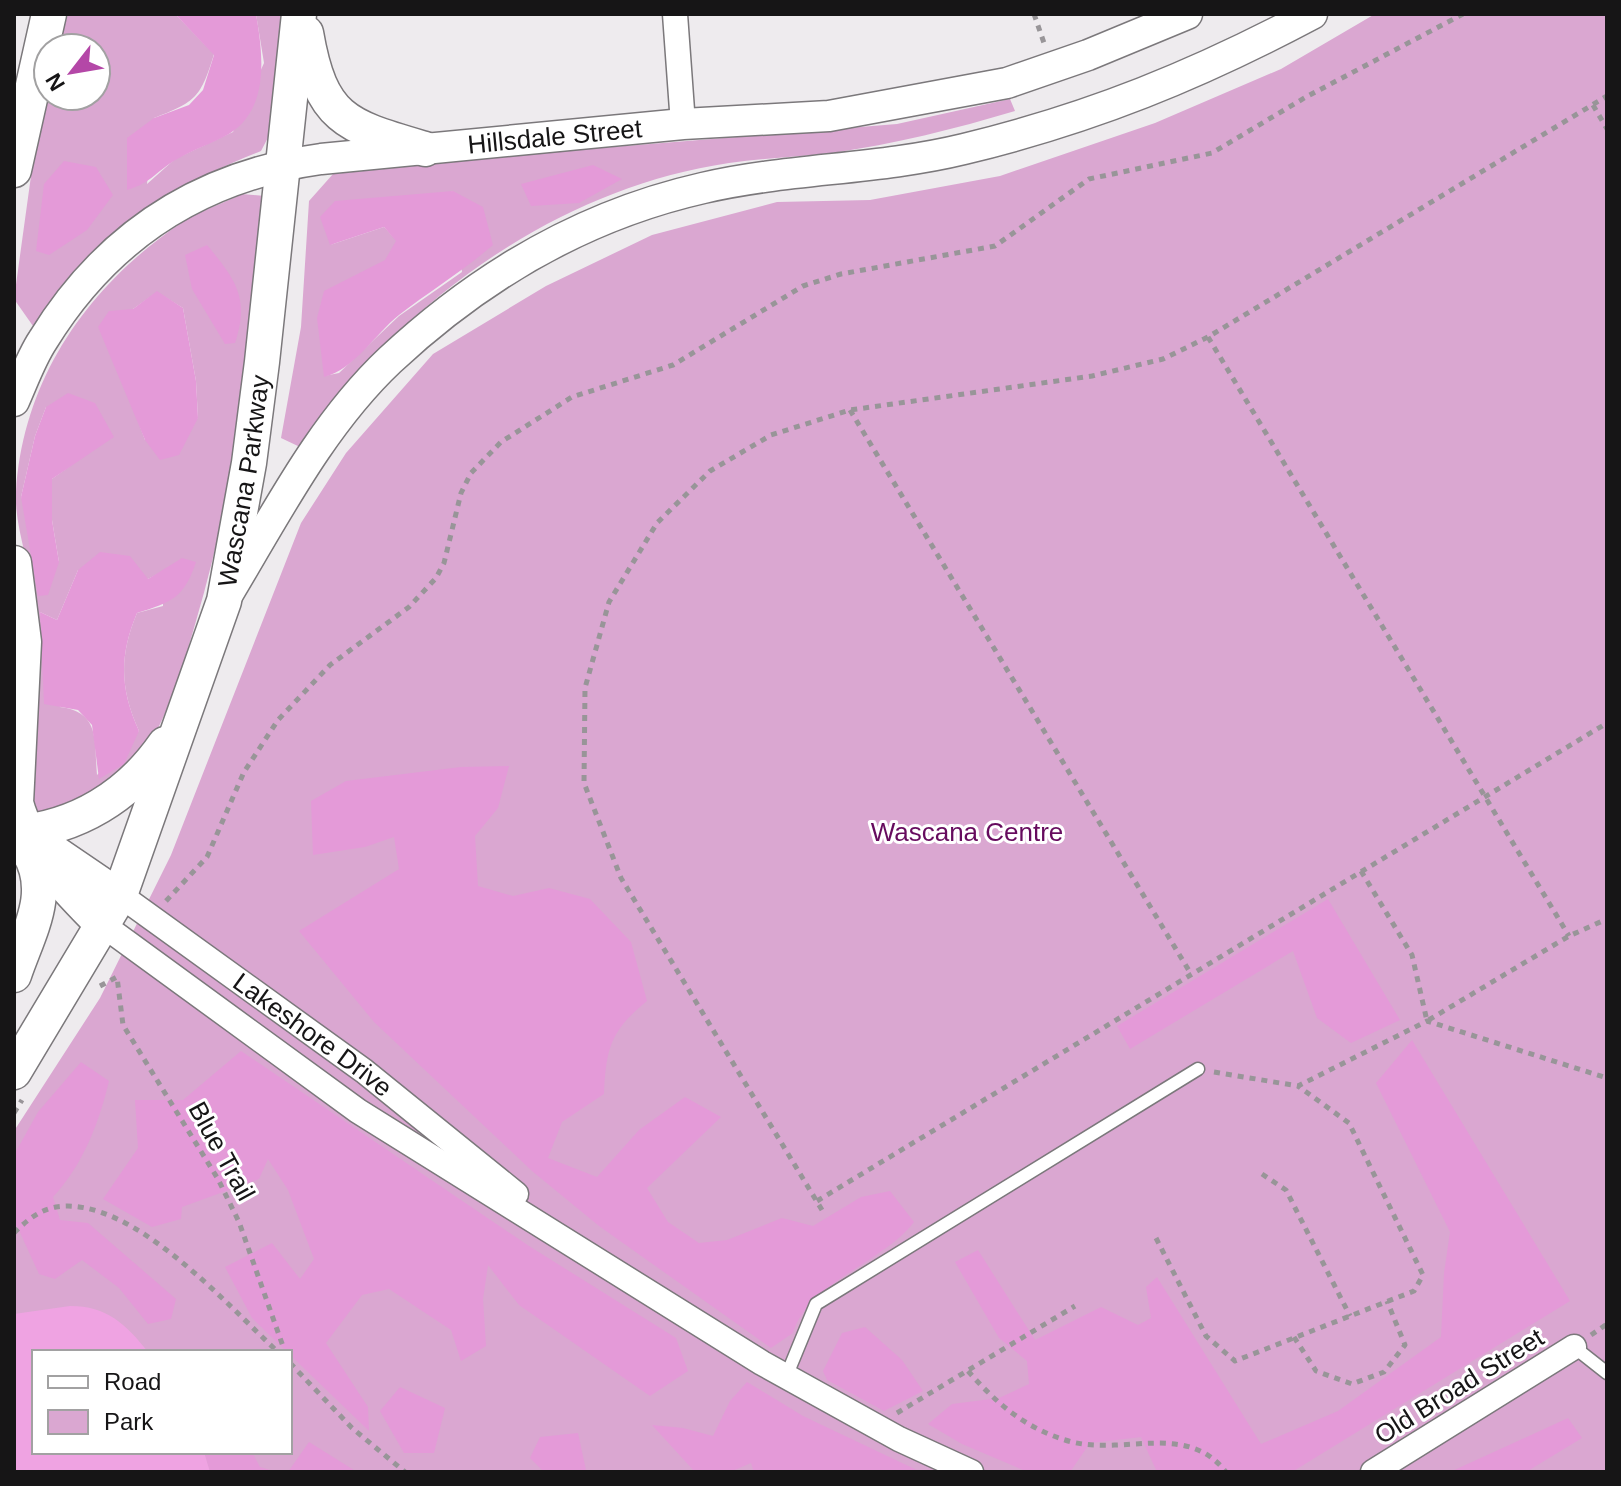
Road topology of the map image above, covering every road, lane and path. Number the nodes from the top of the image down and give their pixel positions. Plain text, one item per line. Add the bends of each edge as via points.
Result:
1 (49, 14) edge
2 (301, 14) edge
3 (675, 14) edge
4 (1187, 14) edge
5 (1312, 14) edge
6 (1463, 14) edge
7 (1607, 96) edge
8 (1593, 105) junction
9 (683, 124) junction
10 (1607, 129) edge
11 (425, 149) junction
12 (286, 164) junction
13 (14, 170) edge
14 (1208, 337) junction
15 (14, 401) edge
16 (850, 410) junction
17 (14, 563) edge
18 (224, 601) junction
19 (183, 717) junction
20 (1607, 723) edge
21 (1485, 797) junction
22 (18, 830) edge
23 (31, 868) edge
24 (1361, 871) junction
25 (120, 895) junction
26 (165, 902) dead end
27 (1607, 919) edge
28 (103, 925) junction
29 (1569, 936) junction
30 (1191, 974) junction
31 (14, 975) edge
32 (117, 977) dead end
33 (1427, 1021) junction
34 (1198, 1069) joint
35 (14, 1072) edge
36 (1607, 1078) edge
37 (1298, 1086) junction
38 (1262, 1174) dead end
39 (817, 1201) junction
40 (822, 1210) dead end
41 (14, 1233) edge
42 (1156, 1238) dead end
43 (599, 1262) junction
44 (1387, 1301) junction
45 (1075, 1306) dead end
46 (1350, 1316) junction
47 (1294, 1337) junction
48 (1574, 1347) joint
49 (276, 1350) edge
50 (284, 1350) edge
51 (292, 1365) edge
52 (968, 1371) junction
53 (1607, 1373) edge
54 (786, 1377) junction
55 (875, 1426) junction
56 (405, 1472) edge
57 (971, 1472) edge
58 (1226, 1472) edge
59 (1373, 1472) edge

1 - 13 main road
2 - 11 main road via 310,58 333,109 369,132
2 - 12 main road, Wascana Parkway
3 - 9 street
4 - 9 street, Hillsdale Street via 1007,83 829,116
5 - 18 street via 1144,95 1064,123 876,166 704,187 572,231 452,306 388,362 313,454
6 - 26 path via 1306,97 1220,150 1089,179 995,246 803,286 673,365 572,397 501,442 471,473 461,493 436,578 409,607 330,665 278,720 244,772 207,857
7 - 8 path
8 - 10 path
8 - 14 path
9 - 11 street, Hillsdale Street
11 - 12 street, Hillsdale Street
12 - 15 street, Hillsdale Street via 222,182 141,229 70,300 41,343
12 - 18 main road, Wascana Parkway via 249,463
14 - 16 path via 1163,359 1092,376
14 - 21 path
16 - 30 path
16 - 39 path via 771,435 710,471 657,523 609,602 585,688 584,783 621,878
17 - 22 main road via 24,642
18 - 19 main road, Wascana Parkway
19 - 22 main road via 151,763 107,802 80,817
19 - 25 main road, Wascana Parkway
20 - 21 path
21 - 24 path
21 - 29 path
22 - 23 main road
22 - 25 street, Lakeshore Drive
23 - 25 main road
23 - 28 main road
23 - 31 main road via 41,897
24 - 30 path
24 - 33 path via 1412,955
25 - 28 main road, Wascana Parkway
25 - 43 street, Lakeshore Drive via 359,1066
27 - 29 path
28 - 35 main road, Wascana Parkway
28 - 43 street, Lakeshore Drive via 358,1111
29 - 33 path
30 - 39 path
32 - 50 path, Blue Trail via 123,1025 218,1179 239,1222
33 - 36 path
33 - 37 path
34 - 37 path
34 - 54 lane via 816,1304
37 - 44 path via 1349,1123 1423,1275 1414,1291
38 - 46 path via 1286,1190
39 - 40 path
41 - 49 path via 41,1211 57,1207 119,1219 170,1255
42 - 47 path via 1206,1336 1235,1361
43 - 54 street, Lakeshore Drive
44 - 46 path
44 - 47 path via 1405,1345 1384,1372 1352,1384 1316,1371
45 - 52 path
46 - 47 path
48 - 53 lane
48 - 59 street, Old Broad Street
51 - 56 path via 352,1428
52 - 55 path
52 - 58 path via 1016,1418 1045,1432 1093,1446 1185,1443
54 - 55 street, Lakeshore Drive
55 - 57 street, Lakeshore Drive

